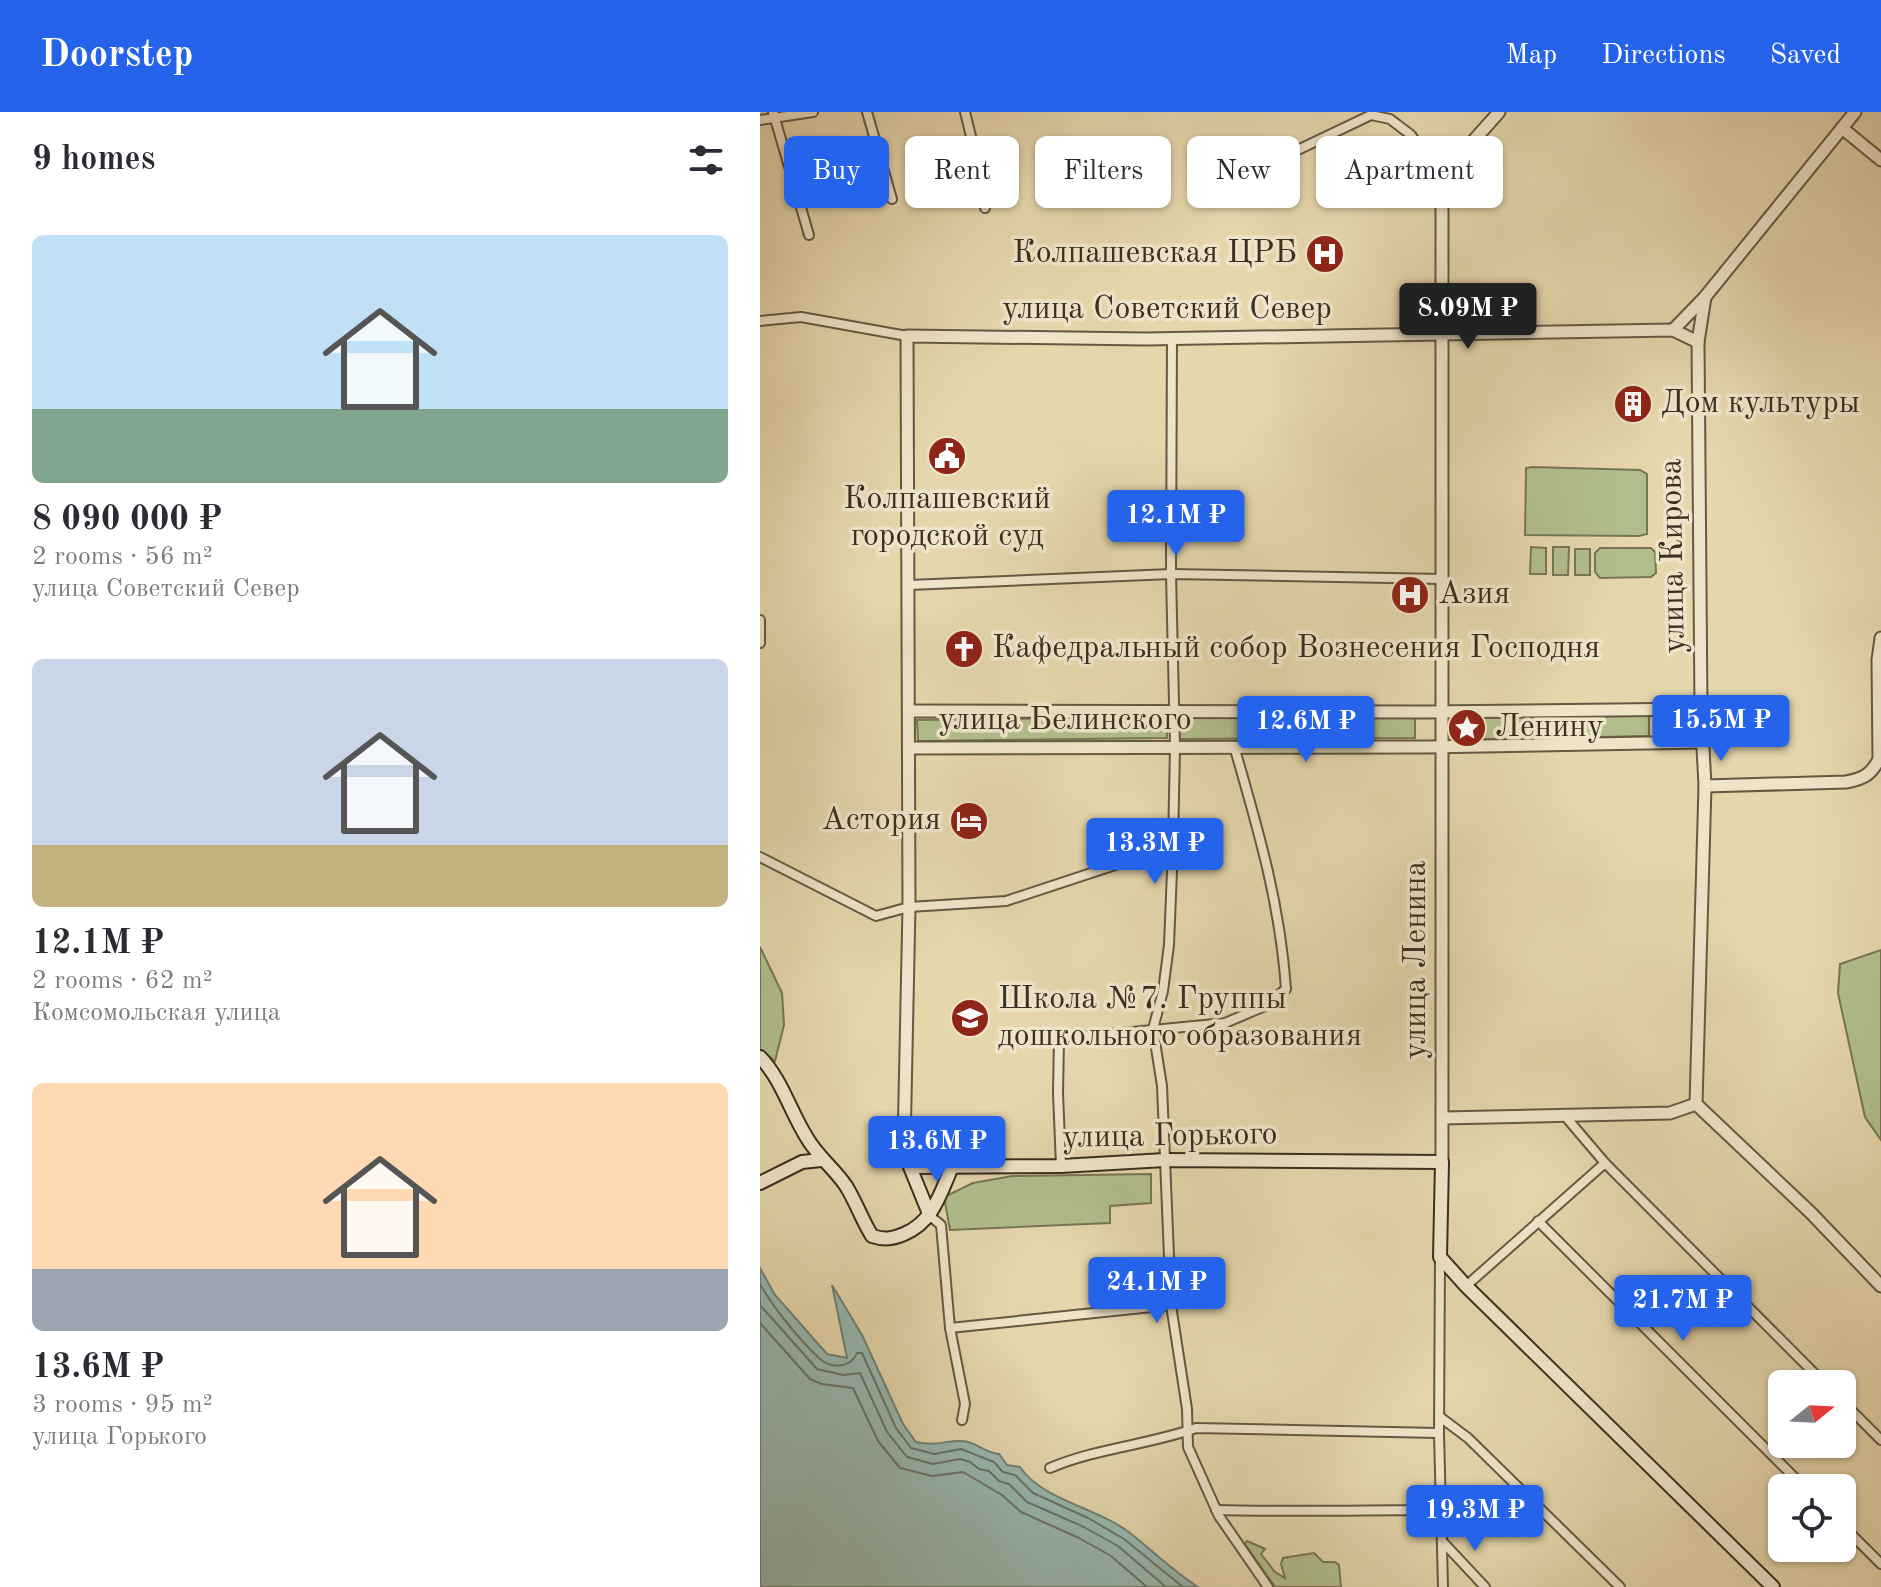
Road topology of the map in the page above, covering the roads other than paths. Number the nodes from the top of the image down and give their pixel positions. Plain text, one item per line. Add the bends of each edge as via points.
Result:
1 (813, 112) edge
2 (867, 112) edge
3 (965, 112) edge
4 (1499, 112) edge
5 (1855, 112) edge
6 (774, 116) edge
7 (760, 120) edge
8 (1842, 128) junction
9 (971, 136) edge
10 (1327, 136) edge
11 (1412, 136) edge
12 (1480, 136) edge
13 (1881, 160) edge
14 (892, 199) dead end
15 (1444, 208) edge
16 (809, 235) dead end
17 (1705, 297) junction
18 (760, 321) edge
19 (1673, 330) junction
20 (1444, 334) junction
21 (907, 336) junction
22 (1172, 338) junction
23 (1698, 342) junction
24 (1171, 574) junction
25 (1443, 579) junction
26 (909, 585) junction
27 (760, 620) edge
28 (1881, 638) edge
29 (760, 643) edge
30 (1701, 709) junction
31 (1173, 710) junction
32 (909, 711) junction
33 (1443, 711) junction
34 (1702, 742) junction
35 (1175, 746) junction
36 (1234, 746) junction
37 (1443, 747) junction
38 (909, 748) junction
39 (1705, 786) junction
40 (1173, 846) junction
41 (760, 857) edge
42 (909, 907) junction
43 (1153, 1029) junction
44 (760, 1057) edge
45 (1696, 1104) junction
46 (1565, 1116) junction
47 (1443, 1118) junction
48 (821, 1160) junction
49 (1165, 1160) junction
50 (1442, 1162) junction
51 (1605, 1163) junction
52 (1061, 1166) junction
53 (910, 1167) junction
54 (952, 1167) junction
55 (760, 1183) edge
56 (930, 1216) junction
57 (1538, 1221) junction
58 (1440, 1257) junction
59 (1466, 1286) junction
60 (1881, 1286) edge
61 (1171, 1305) junction
62 (950, 1328) junction
63 (1811, 1370) edge
64 (1856, 1415) edge
65 (1440, 1417) junction
66 (962, 1420) dead end
67 (1187, 1431) junction
68 (1439, 1433) junction
69 (1881, 1440) edge
70 (1050, 1468) dead end
71 (1791, 1474) edge
72 (1216, 1510) junction
73 (1441, 1510) junction
74 (1856, 1539) edge
75 (1442, 1541) junction
76 (1881, 1564) edge
77 (1268, 1587) edge
78 (1443, 1587) edge
79 (1485, 1587) edge
80 (1620, 1587) edge
81 (1773, 1587) edge

1 - 6 street
2 - 14 street
3 - 9 street
4 - 12 street
5 - 8 street
6 - 7 street
6 - 16 street
8 - 13 street
8 - 17 street
10 - 11 street via 1371,115 1390,119
15 - 20 street, улица Ленина
17 - 19 street
17 - 23 street, улица Кирова
18 - 21 street, улица Советский Север via 801,317
19 - 20 street, улица Советский Север
19 - 23 street
20 - 22 street, улица Советский Север
20 - 25 street, улица Ленина
21 - 22 street, улица Советский Север
21 - 26 street
22 - 24 street
23 - 30 street, улица Кирова
24 - 25 street
24 - 26 street
24 - 31 street
25 - 33 street, улица Ленина
26 - 32 street
27 - 29 street
28 - 39 street via 1879,759 1873,771 1846,782
30 - 33 street, улица Белинского
30 - 34 street, улица Кирова
31 - 32 street, улица Белинского
31 - 33 street, улица Белинского
31 - 35 street
32 - 38 street
33 - 37 street, улица Ленина
34 - 37 street, улица Белинского
34 - 39 street, улица Кирова
35 - 36 street, улица Белинского
35 - 38 street, улица Белинского
35 - 40 street
36 - 37 street, улица Белинского
36 - 43 street via 1282,935 1286,989 1265,1006 1225,1023
37 - 47 street, улица Ленина
38 - 42 street
39 - 45 street, улица Кирова
40 - 42 street via 1006,901
40 - 43 street via 1169,945
41 - 42 street via 876,916
42 - 53 street via 904,1147
43 - 49 street
43 - 52 street via 1059,1039
44 - 48 main road
45 - 46 street via 1670,1113
45 - 60 street
46 - 47 street
46 - 51 street
47 - 50 street, улица Ленина
48 - 55 main road via 802,1162
48 - 56 main road via 848,1189 872,1236 898,1237
49 - 50 main road, улица Горького
49 - 52 main road, улица Горького
49 - 61 street
50 - 58 main road, улица Ленина
51 - 57 street
51 - 63 street
52 - 54 main road, улица Горького
53 - 54 main road, улица Горького
53 - 56 main road
54 - 56 main road
56 - 62 street via 941,1225
57 - 59 street
57 - 71 street
58 - 59 main road
58 - 65 street, улица Ленина
59 - 81 main road
61 - 62 street
61 - 67 street
62 - 66 street via 965,1404
64 - 69 street
65 - 68 street, улица Ленина
65 - 80 street
67 - 68 street
67 - 70 street
67 - 72 street via 1188,1447
68 - 73 street, улица Ленина
72 - 73 street
72 - 77 street
73 - 75 street, улица Ленина
74 - 76 street
75 - 78 street, улица Ленина
75 - 79 street

